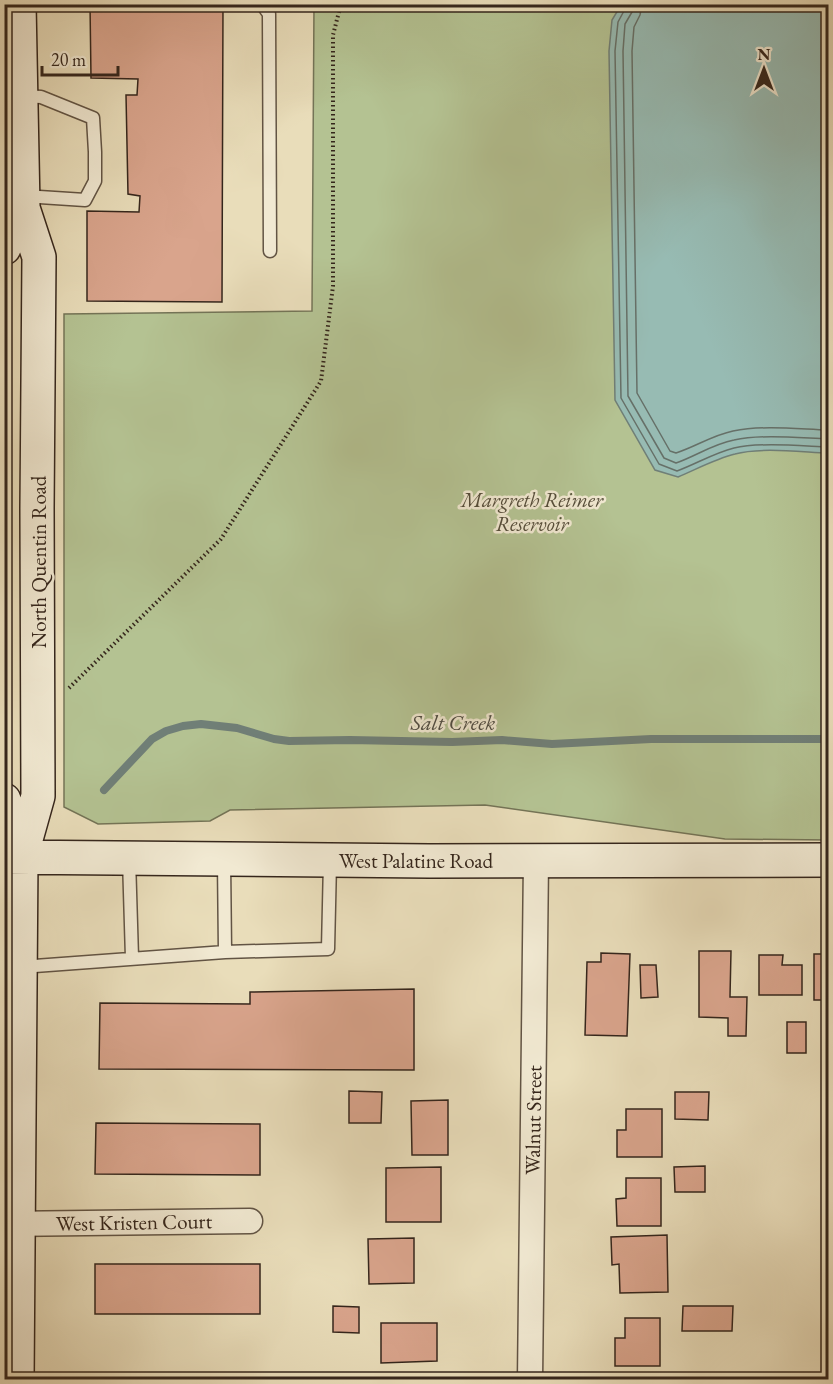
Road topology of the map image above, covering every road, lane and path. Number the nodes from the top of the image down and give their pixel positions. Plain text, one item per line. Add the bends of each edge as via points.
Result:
1 (19, 4) edge
2 (262, 4) edge
3 (341, 4) edge
4 (21, 96) junction
5 (17, 203) edge
6 (4, 248) edge
7 (270, 251) dead end
8 (69, 687) dead end
9 (4, 800) edge
10 (13, 857) edge
11 (129, 858) junction
12 (224, 859) junction
13 (330, 860) junction
14 (536, 860) junction
15 (828, 860) edge
16 (225, 952) junction
17 (132, 958) junction
18 (20, 967) junction
19 (250, 1221) dead end
20 (11, 1224) edge
21 (17, 1380) edge
22 (530, 1380) edge

1 - 4 main road, North Quentin Road
2 - 7 lane via 268,14
3 - 8 path via 333,34 333,286 321,381 221,539
4 - 5 main road, North Quentin Road
4 - 5 lane via 41,97 93,118 95,181 85,200
5 - 6 main road, North Quentin Road
5 - 10 main road, North Quentin Road via 39,257 38,796
9 - 10 main road
10 - 11 main road, West Palatine Road
10 - 18 main road
11 - 12 main road, West Palatine Road
11 - 17 lane
12 - 13 main road, West Palatine Road
12 - 16 lane
13 - 14 main road, West Palatine Road
13 - 16 lane via 328,949
14 - 15 main road, West Palatine Road
14 - 22 street, Walnut Street
16 - 17 lane
17 - 18 lane
18 - 20 main road
19 - 20 street, West Kristen Court
20 - 21 main road

